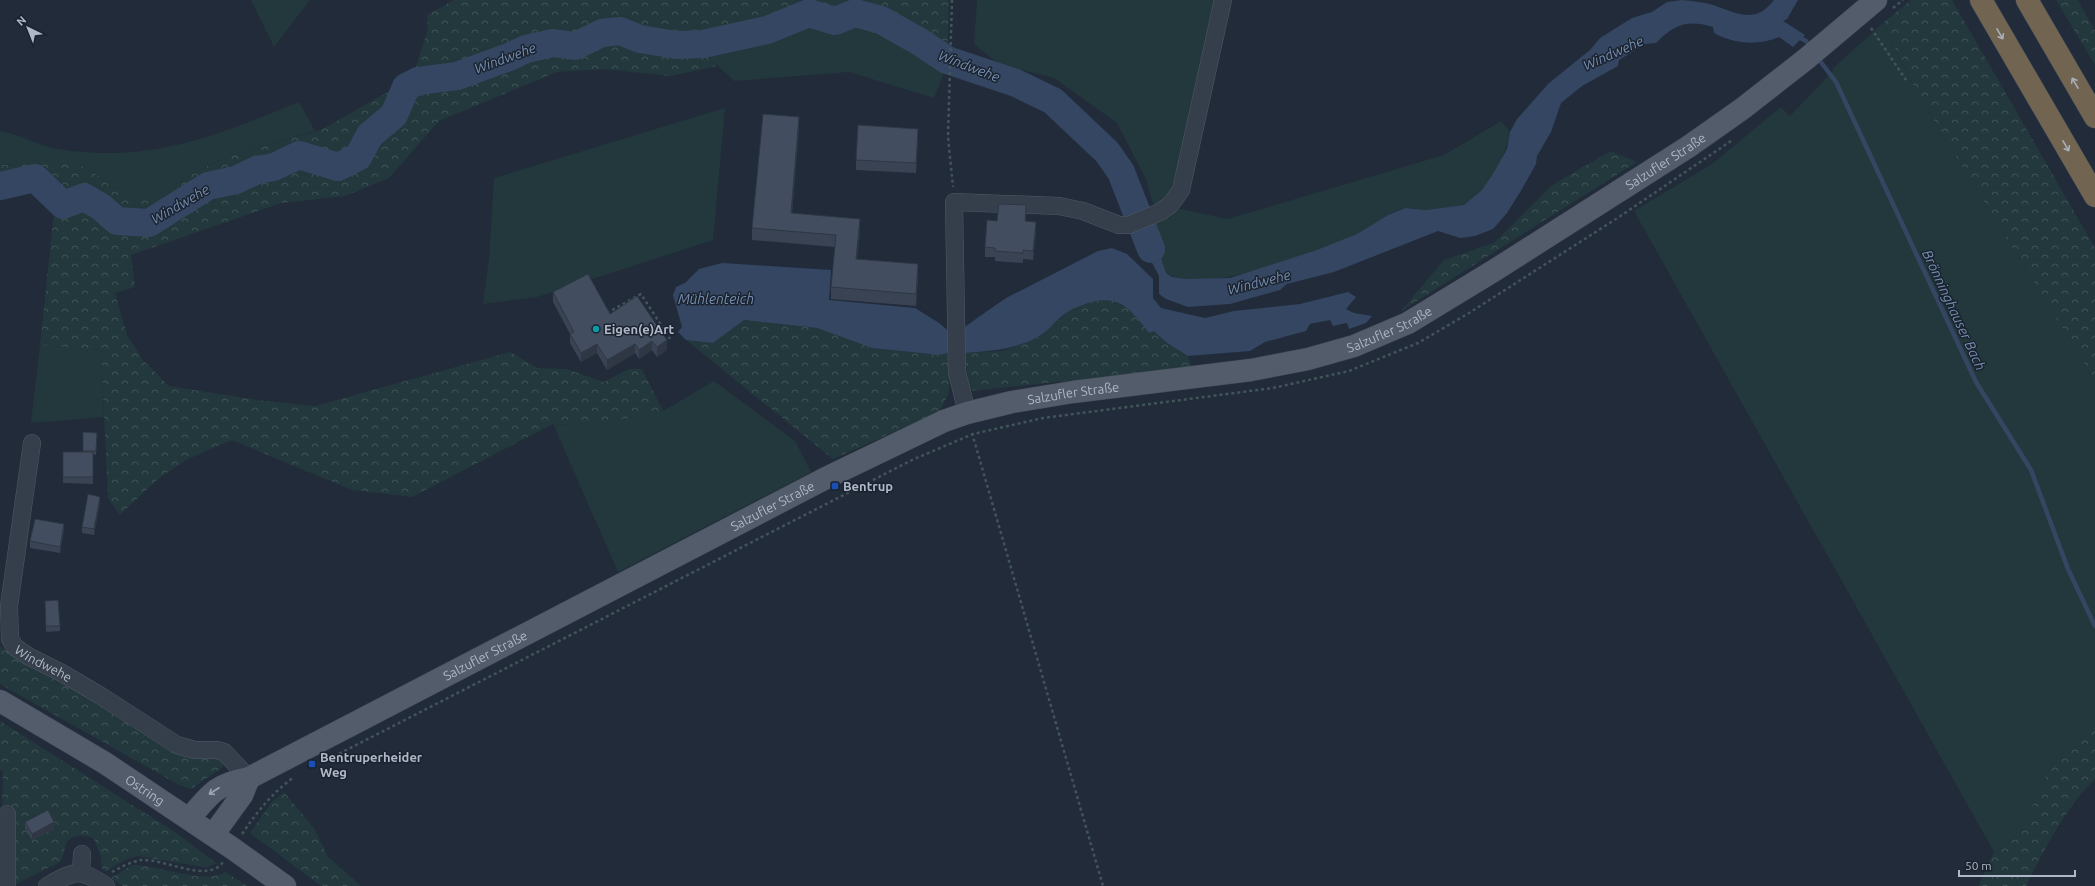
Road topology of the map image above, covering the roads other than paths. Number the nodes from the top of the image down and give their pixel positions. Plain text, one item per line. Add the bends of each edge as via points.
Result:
1 (1223, 0) edge
2 (1876, 0) edge
3 (1981, 0) edge
4 (2027, 0) edge
5 (2095, 117) edge
6 (2095, 196) edge
7 (967, 413) junction
8 (32, 443) dead end
9 (0, 701) edge
10 (249, 778) junction
11 (7, 814) dead end
12 (190, 819) junction
13 (213, 835) junction
14 (82, 854) dead end
15 (81, 872) junction
16 (102, 883) edge
17 (7, 886) edge
18 (47, 886) edge
19 (285, 886) edge

1 - 7 street via 1181,190 1171,204 1160,212 1129,225 1119,225 1083,211 1059,206 954,202 957,372
2 - 7 main road, Salzufler Straße via 1806,59 1688,147 1408,323 1354,346 1308,359 1251,370 1073,392 1012,402
3 -> 6 highway
5 -> 4 highway
7 - 10 main road, Salzufler Straße via 880,450
8 - 10 street, Windwehe via 9,606 10,639 15,647 101,696 177,745 195,750 224,752
9 - 12 main road, Ostring via 105,763
10 -> 12 main road, Salzufler Straße via 228,782 209,794
10 - 13 main road via 242,795
11 - 17 street
12 - 13 main road, Ostring
13 - 19 main road, Ostring
14 - 15 street
15 - 16 street
15 - 18 street

